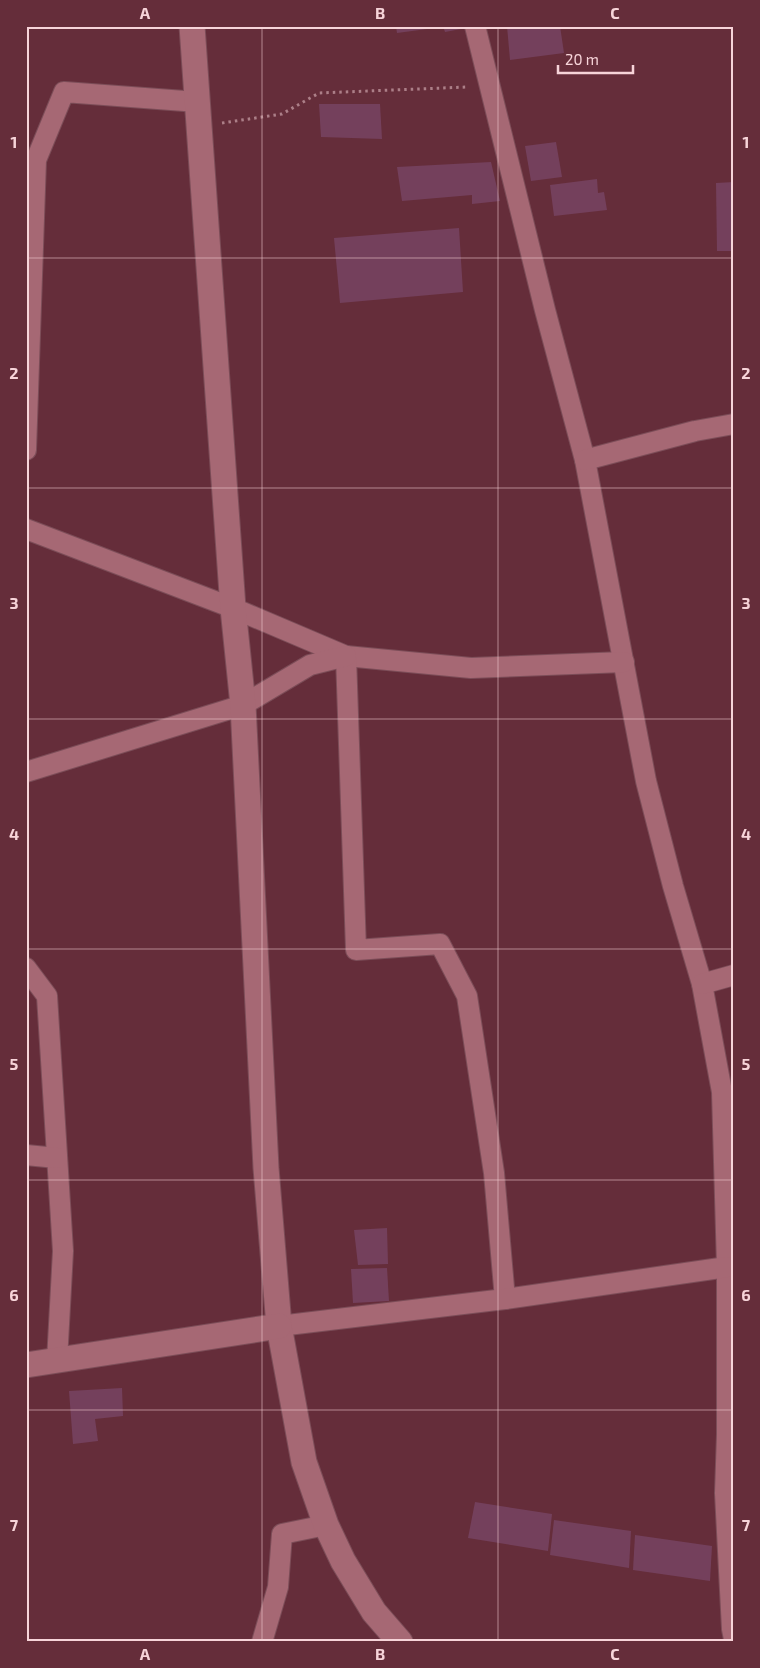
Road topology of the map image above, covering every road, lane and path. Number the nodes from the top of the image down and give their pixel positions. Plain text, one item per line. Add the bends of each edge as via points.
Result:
1 (192, 26) edge
2 (475, 26) edge
3 (490, 86) junction
4 (198, 102) junction
5 (199, 127) junction
6 (734, 424) edge
7 (26, 450) edge
8 (585, 460) junction
9 (26, 529) edge
10 (234, 608) junction
11 (346, 656) junction
12 (624, 662) junction
13 (242, 705) junction
14 (26, 772) edge
15 (26, 968) edge
16 (734, 975) edge
17 (702, 984) junction
18 (26, 1155) edge
19 (57, 1158) junction
20 (727, 1267) junction
21 (505, 1299) junction
22 (279, 1326) junction
23 (58, 1361) junction
24 (26, 1365) edge
25 (729, 1493) edge
26 (326, 1525) junction
27 (734, 1639) edge
28 (262, 1642) edge
29 (400, 1642) edge

1 - 4 street
2 - 3 street
3 - 5 path via 319,93 282,114
3 - 8 street
4 - 5 street
4 - 7 street via 64,92 36,160
5 - 10 street
6 - 8 street
8 - 12 street
9 - 10 street
10 - 11 street
10 - 13 street
11 - 12 street via 471,668
11 - 13 street via 310,665
11 - 21 street via 356,950 440,944 467,996 494,1173
12 - 17 street via 646,781
13 - 14 street
13 - 22 street via 266,1168
15 - 19 street via 47,996
16 - 17 street
17 - 20 street via 722,1092
18 - 19 street
19 - 23 street via 63,1251
20 - 21 street
20 - 25 street
21 - 22 street
22 - 23 street
22 - 26 street via 304,1462
23 - 24 street
25 - 27 street
26 - 28 street via 282,1534 278,1587
26 - 29 street via 343,1561 374,1612

